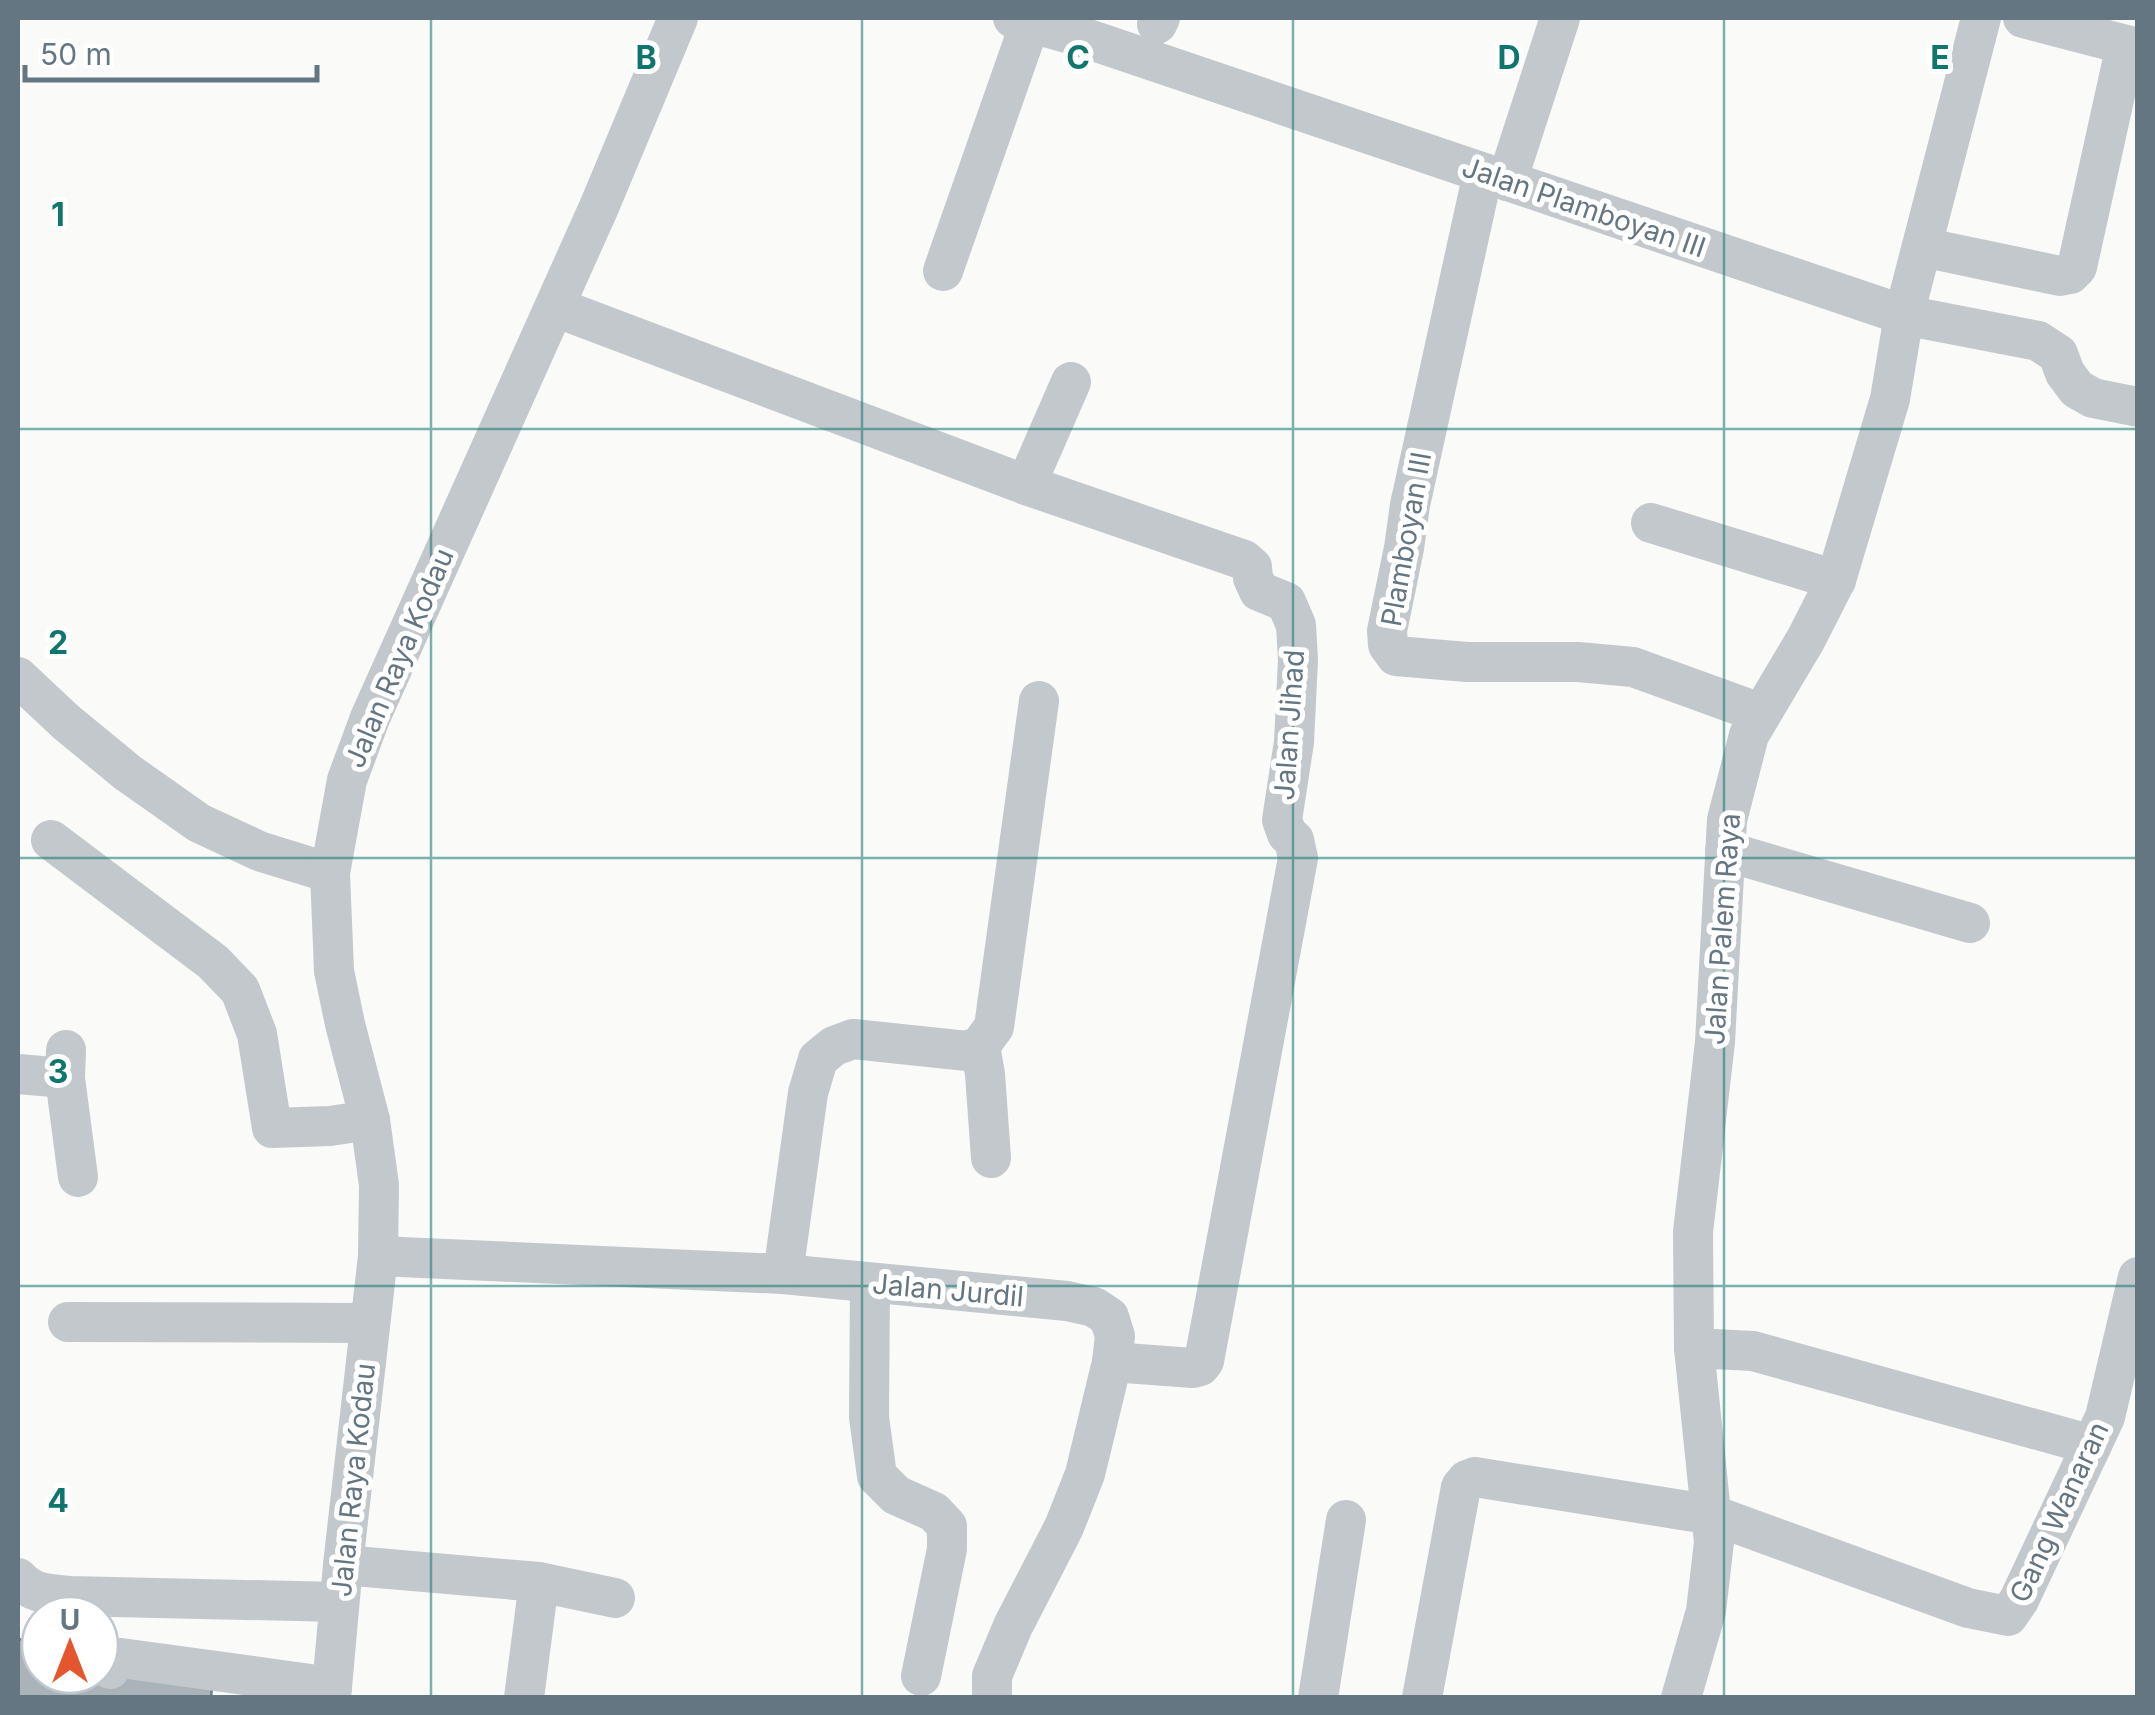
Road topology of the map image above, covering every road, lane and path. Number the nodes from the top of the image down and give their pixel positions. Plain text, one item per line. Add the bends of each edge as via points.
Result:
1 (678, 18) edge
2 (1560, 18) edge
3 (1981, 18) edge
4 (2023, 18) edge
5 (1022, 20) edge
6 (1092, 28) edge
7 (2132, 47) edge
8 (1495, 177) junction
9 (1922, 246) junction
10 (943, 271) dead end
11 (554, 307) junction
12 (1904, 315) junction
13 (1071, 382) dead end
14 (2138, 407) edge
15 (1026, 486) junction
16 (1651, 523) dead end
17 (1836, 580) junction
18 (18, 678) edge
19 (1039, 701) dead end
20 (18, 706) edge
21 (1760, 713) junction
22 (66, 722) junction
23 (51, 840) dead end
24 (1725, 851) junction
25 (330, 873) junction
26 (1970, 923) dead end
27 (980, 1046) junction
28 (18, 1074) edge
29 (370, 1120) junction
30 (990, 1158) dead end
31 (78, 1177) dead end
32 (378, 1256) junction
33 (782, 1274) junction
34 (2138, 1276) edge
35 (870, 1283) junction
36 (68, 1322) dead end
37 (370, 1323) junction
38 (1694, 1348) junction
39 (1112, 1362) junction
40 (2092, 1445) junction
41 (1713, 1515) junction
42 (1346, 1520) dead end
43 (18, 1578) edge
44 (539, 1582) junction
45 (341, 1584) junction
46 (615, 1598) dead end
47 (120, 1658) edge
48 (922, 1676) dead end
49 (331, 1692) edge
50 (524, 1698) edge
51 (992, 1698) edge
52 (1318, 1698) edge
53 (1422, 1698) edge
54 (1681, 1698) edge

1 - 11 street, Jalan Raya Kodau
2 - 8 street
3 - 9 street, Jalan Palem Raya
4 - 7 street
5 - 6 street, Jalan Plamboyan III
5 - 10 street
6 - 8 street, Jalan Plamboyan III
7 - 9 street via 2070,274
8 - 12 street, Jalan Plamboyan III
8 - 21 street, Plamboyan III via 1410,505 1388,645 1396,656 1632,667
9 - 12 street, Jalan Palem Raya
11 - 15 street, Jalan Jihad
11 - 25 street, Jalan Raya Kodau via 370,718 347,780
12 - 14 street, Jalan Plamboyan III via 2038,341 2058,354 2077,388
12 - 17 street, Jalan Palem Raya via 1890,399
13 - 15 street
15 - 39 street, Jalan Jihad via 1244,560 1259,590 1286,602 1296,625 1294,742 1282,820 1298,858 1204,1361 1193,1368
16 - 17 street
17 - 21 street, Jalan Palem Raya
18 - 22 street
19 - 27 street via 994,1027
20 - 22 street
21 - 24 street, Jalan Palem Raya via 1727,820
22 - 25 street via 199,823 259,852
23 - 29 street via 213,962 240,990 258,1034 272,1128
24 - 26 street
24 - 38 street, Jalan Palem Raya via 1714,1042 1693,1232
25 - 29 street, Jalan Raya Kodau via 334,972
27 - 30 street
27 - 33 street via 967,1051 853,1039 818,1059
28 - 31 street via 66,1064
29 - 32 street, Jalan Raya Kodau via 379,1185
32 - 33 street, Jalan Jurdil
32 - 37 street, Jalan Raya Kodau
33 - 35 street, Jalan Jurdil
34 - 40 street, Gang Wanaran via 2105,1417
35 - 39 street, Jalan Jurdil via 1094,1306 1109,1317
35 - 48 street via 869,1417 878,1476 947,1526
36 - 37 street
37 - 45 street, Jalan Raya Kodau
38 - 40 street via 1753,1351
38 - 41 street, Jalan Palem Raya
39 - 51 street, Jalan Jurdil via 1085,1474 999,1659
40 - 41 street, Gang Wanaran via 2008,1616 1968,1608
41 - 53 street via 1466,1480
41 - 54 street, Jalan Palem Raya via 1706,1610
42 - 52 street
43 - 45 street via 42,1594 69,1596
44 - 45 street
44 - 46 street
44 - 50 street
45 - 49 street, Jalan Raya Kodau
47 - 49 street

